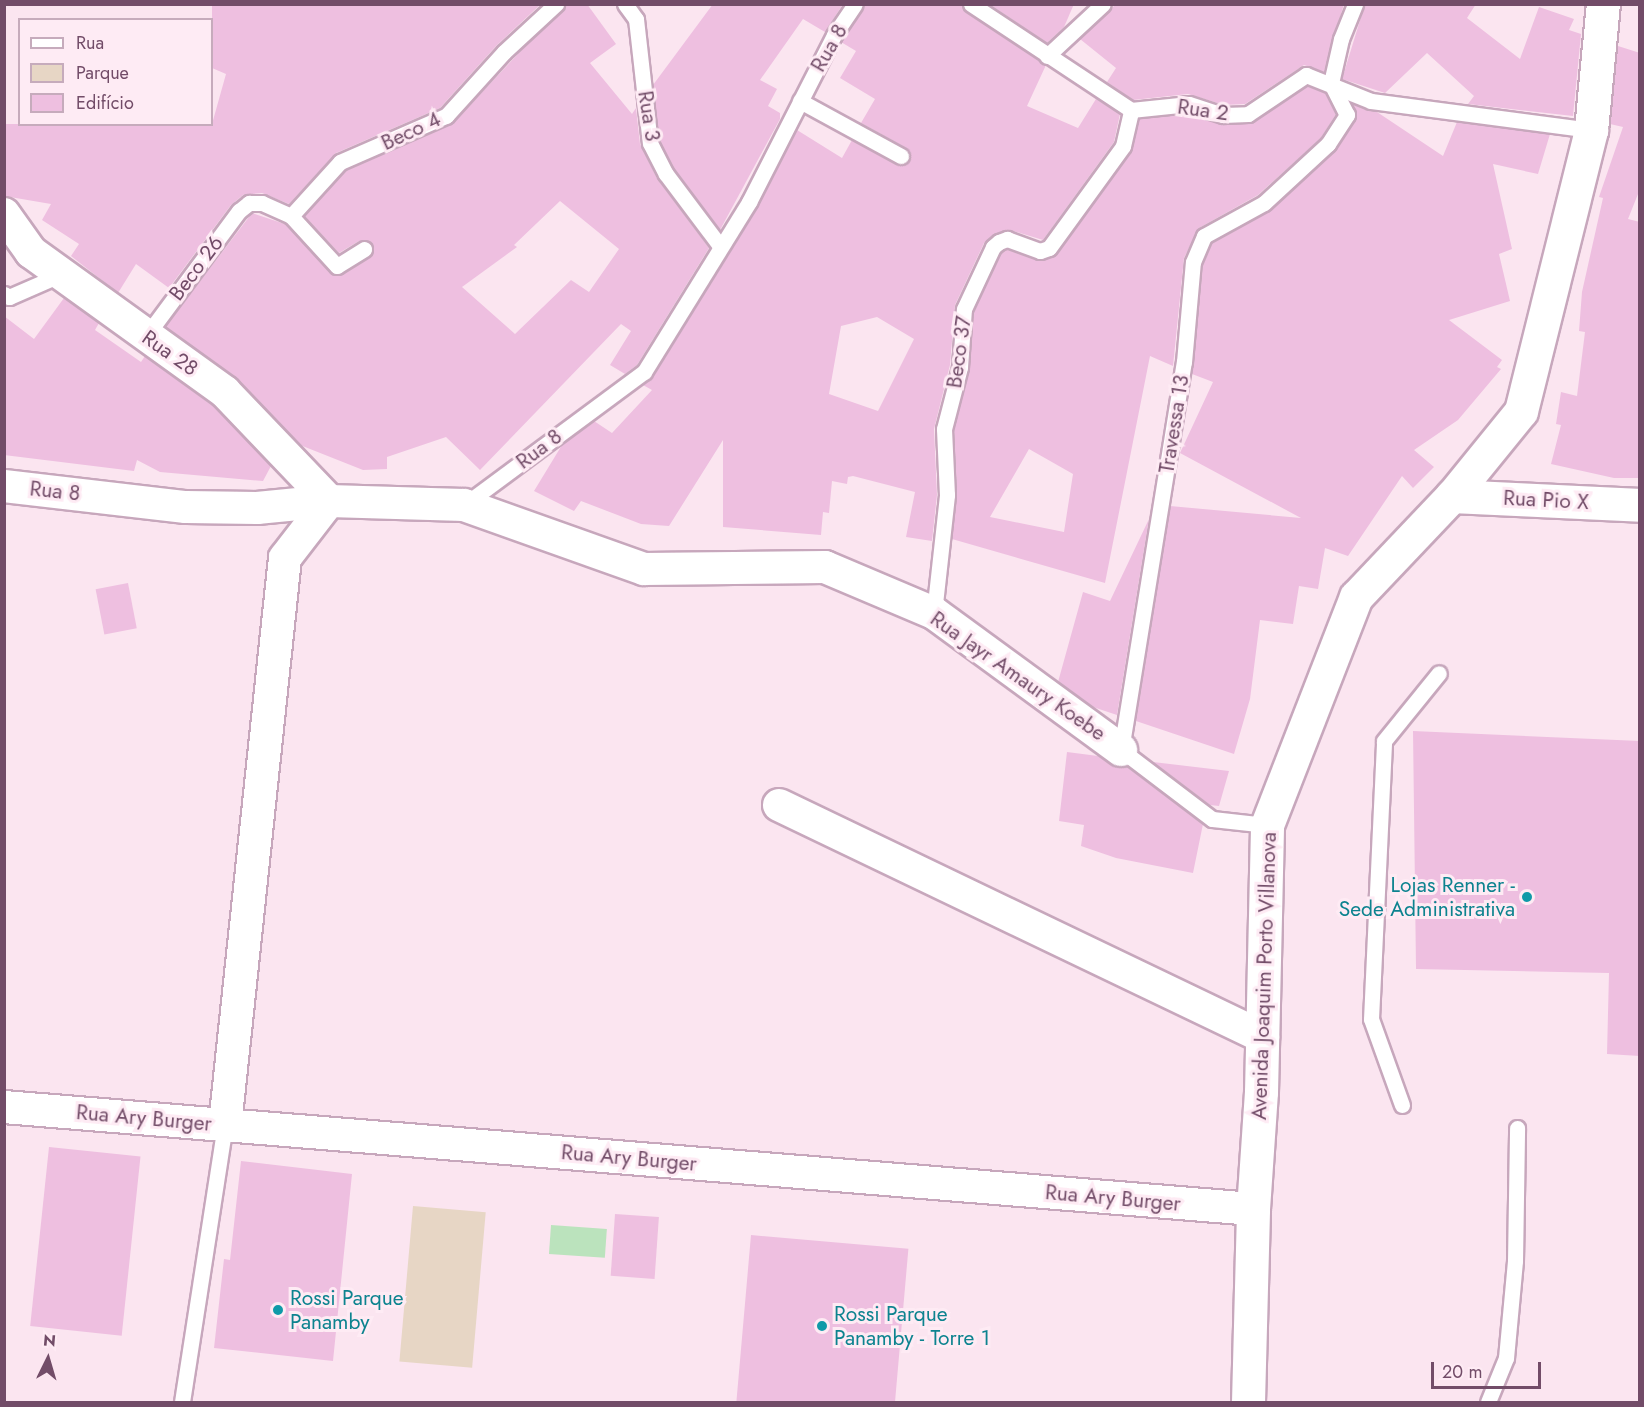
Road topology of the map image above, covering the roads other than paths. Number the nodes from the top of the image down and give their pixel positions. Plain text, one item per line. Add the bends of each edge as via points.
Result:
1 (556, 4) edge
2 (626, 4) edge
3 (855, 4) edge
4 (971, 4) edge
5 (1103, 4) edge
6 (1355, 4) edge
7 (1603, 4) edge
8 (1047, 56) junction
9 (1331, 82) junction
10 (800, 101) junction
11 (1131, 110) junction
12 (1591, 130) junction
13 (901, 156) dead end
14 (4, 214) edge
15 (291, 216) junction
16 (720, 246) junction
17 (364, 249) dead end
18 (62, 274) junction
19 (4, 294) edge
20 (146, 336) junction
21 (4, 486) edge
22 (1452, 495) junction
23 (330, 501) junction
24 (464, 505) junction
25 (1640, 505) edge
26 (934, 613) junction
27 (1439, 673) dead end
28 (1121, 750) junction
29 (779, 806) dead end
30 (1267, 825) junction
31 (1263, 1037) junction
32 (1402, 1105) dead end
33 (4, 1107) edge
34 (225, 1125) junction
35 (1517, 1128) dead end
36 (1253, 1209) junction
37 (182, 1402) edge
38 (1248, 1402) edge
39 (1488, 1402) edge

1 - 15 lane, Beco 4 via 504,52 446,116 340,162
2 - 16 lane, Rua 3 via 636,19 650,143 666,174
3 - 10 lane, Rua 8
4 - 8 lane
5 - 8 lane
6 - 9 lane via 1341,39
7 - 12 street, Avenida Joaquim Porto Villanova
8 - 11 lane
9 - 11 lane, Rua 2 via 1306,75 1248,114 1223,115 1189,104
9 - 12 lane, Rua 2 via 1371,101
9 - 28 lane, Travessa 13 via 1347,115 1328,144 1264,203 1204,236 1193,262 1184,362
10 - 13 lane
10 - 16 lane, Rua 8 via 749,202
11 - 26 lane, Beco 37 via 1123,146 1049,248 1040,251 1007,239 999,242 993,247 964,309 960,367 944,429 946,495
12 - 22 street, Avenida Joaquim Porto Villanova via 1521,411
14 - 18 street, Rua 28 via 32,252
15 - 17 lane via 337,266
15 - 20 lane, Beco 26 via 262,203 249,204 239,211
16 - 24 lane, Rua 8 via 644,372
18 - 19 lane via 9,297
18 - 20 street, Rua 28
20 - 23 street, Rua 28 via 225,392
21 - 23 street, Rua 8 via 186,507 257,508
22 - 25 street, Rua Pio X
22 - 30 street, Avenida Joaquim Porto Villanova via 1356,597
23 - 24 street, Rua 8
23 - 34 street via 285,558
24 - 26 street, Rua Jayr Amaury Koebe via 644,569 825,567
26 - 28 street, Rua Jayr Amaury Koebe
27 - 32 lane via 1384,741 1371,1019
28 - 30 lane via 1212,819
29 - 31 street
30 - 31 street, Avenida Joaquim Porto Villanova
31 - 36 street, Avenida Joaquim Porto Villanova
33 - 34 street, Rua Ary Burger
34 - 36 street, Rua Ary Burger
34 - 37 lane
35 - 39 lane via 1515,1261 1506,1358
36 - 38 street, Avenida Joaquim Porto Villanova

